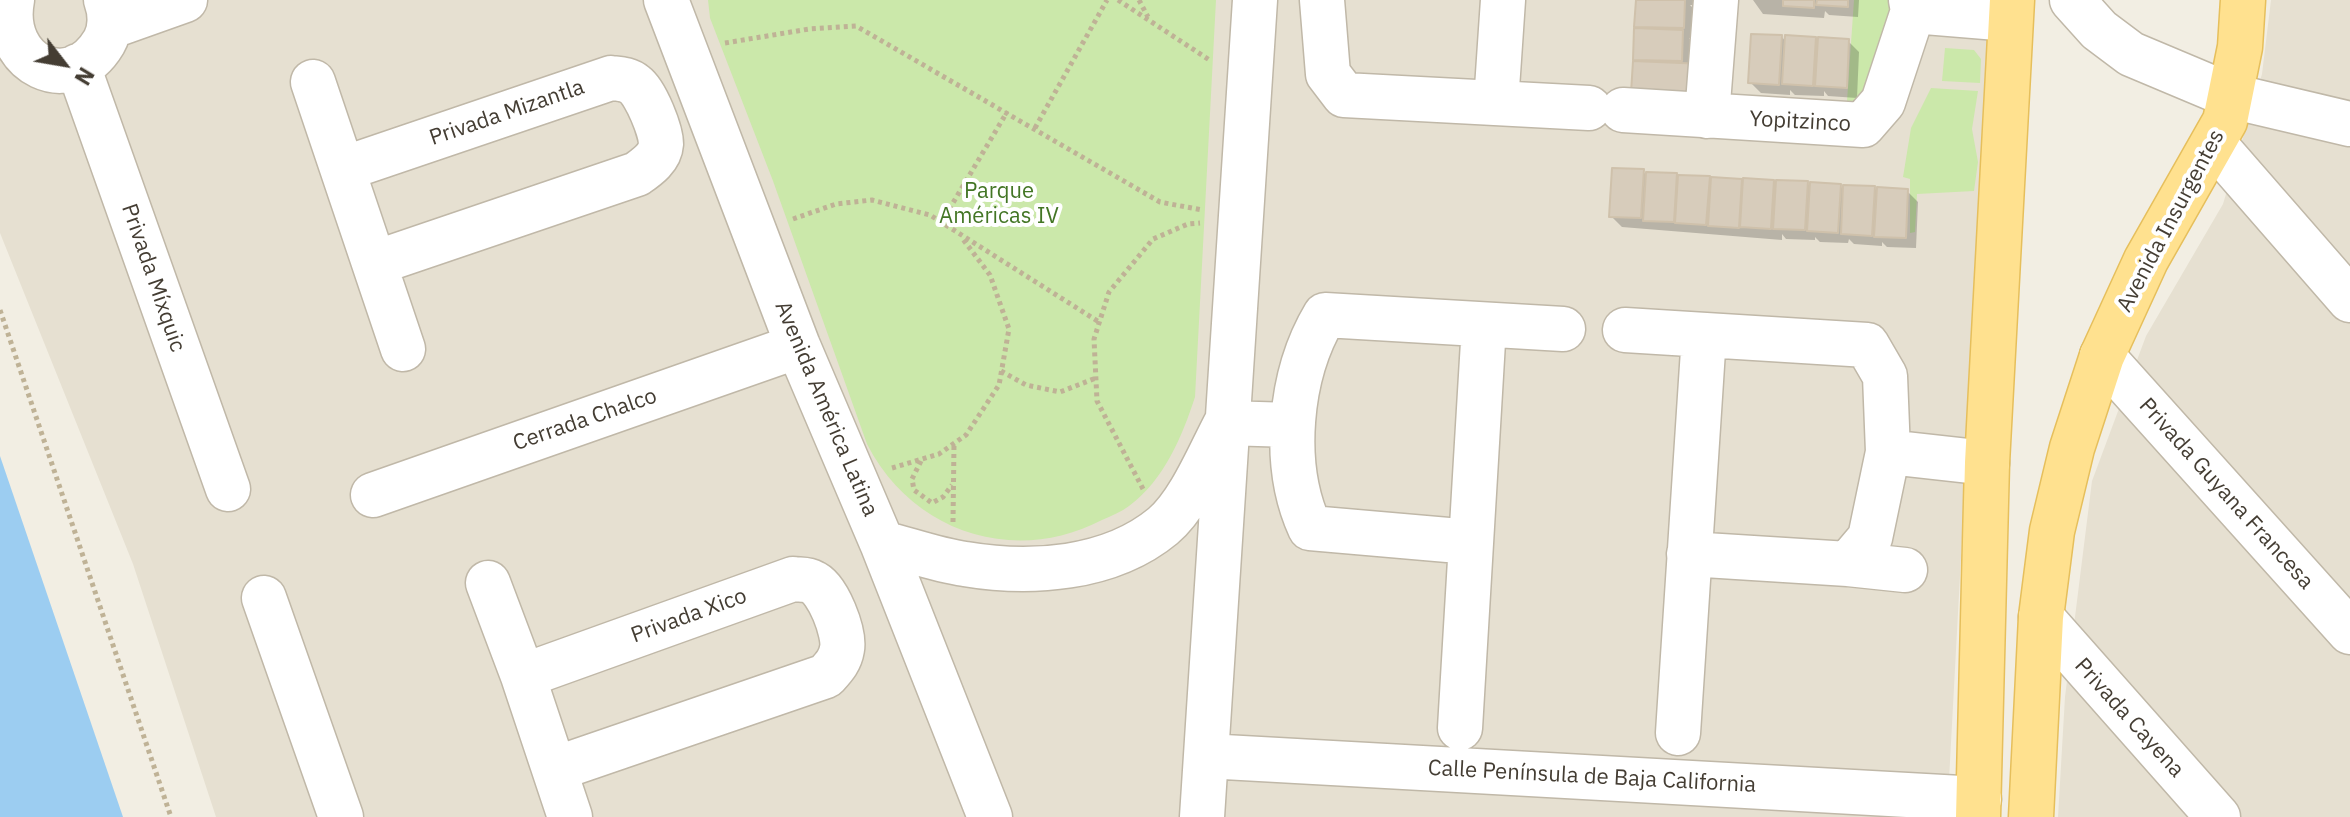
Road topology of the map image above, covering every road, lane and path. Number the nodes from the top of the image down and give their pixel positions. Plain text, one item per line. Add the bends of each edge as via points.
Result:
1 (12, 0) edge
2 (185, 0) edge
3 (666, 0) edge
4 (1107, 0) edge
5 (1118, 0) edge
6 (1139, 0) edge
7 (1255, 0) edge
8 (1322, 0) edge
9 (1503, 0) edge
10 (1716, 0) edge
11 (2072, 0) edge
12 (2243, 0) edge
13 (1912, 6) edge
14 (2011, 10) edge
15 (107, 14) edge
16 (1149, 20) junction
17 (684, 48) junction
18 (78, 66) junction
19 (313, 82) dead end
20 (1250, 85) junction
21 (2231, 96) junction
22 (703, 98) junction
23 (1496, 103) junction
24 (1007, 112) junction
25 (1707, 116) junction
26 (654, 117) junction
27 (2350, 124) edge
28 (1035, 128) junction
29 (2214, 144) junction
30 (343, 169) junction
31 (1241, 218) junction
32 (941, 223) junction
33 (754, 233) junction
34 (959, 234) junction
35 (375, 263) junction
36 (2350, 300) edge
37 (0, 310) edge
38 (1099, 322) junction
39 (1484, 325) junction
40 (1563, 329) dead end
41 (1625, 330) dead end
42 (1704, 335) junction
43 (798, 346) junction
44 (403, 349) dead end
45 (2102, 356) junction
46 (1001, 371) junction
47 (1096, 378) junction
48 (1226, 423) junction
49 (1291, 425) junction
50 (954, 443) junction
51 (1888, 452) junction
52 (922, 460) junction
53 (1987, 463) junction
54 (852, 475) junction
55 (953, 484) junction
56 (228, 489) dead end
57 (373, 495) dead end
58 (1164, 525) junction
59 (1471, 542) junction
60 (882, 543) junction
61 (1689, 554) junction
62 (964, 564) junction
63 (1848, 564) junction
64 (1905, 570) dead end
65 (488, 583) dead end
66 (903, 597) junction
67 (264, 598) dead end
68 (2041, 617) junction
69 (836, 618) junction
70 (2350, 632) edge
71 (523, 676) junction
72 (1460, 728) dead end
73 (1678, 733) dead end
74 (1206, 756) junction
75 (555, 769) junction
76 (1979, 808) edge
77 (171, 817) edge
78 (341, 817) edge
79 (570, 817) edge
80 (990, 817) edge
81 (1202, 817) edge
82 (2031, 817) edge
83 (2218, 817) edge

1 - 18 street via 8,31 25,59 55,71
2 - 15 street
3 - 17 street, Avenida América Latina
4 - 28 path
5 - 16 path
6 - 16 path
7 - 20 street
8 - 23 street, Yopitzinco via 1328,74 1344,95
9 - 23 street
10 - 25 street
11 - 21 street via 2131,54
12 - 21 main road, Avenida Insurgentes
13 - 14 street, Yopitzinco
13 - 25 street, Yopitzinco via 1883,102 1863,125
14 - 53 main road
15 - 18 street via 107,37 87,63
16 - 20 path
17 - 22 street, Avenida América Latina
17 - 24 path via 856,26
18 - 56 street, Privada Míxquic
19 - 30 street
20 - 31 street
21 - 27 street
21 - 29 main road, Avenida Insurgentes
22 - 26 street
22 - 33 street, Avenida América Latina
23 - 25 street, Yopitzinco
24 - 28 path
24 - 32 path
26 - 30 street, Privada Mizantla via 639,87 611,78
26 - 35 street, Privada Mizantla via 661,146 653,162 637,174
28 - 31 path via 1160,202
29 - 36 street
29 - 45 main road, Avenida Insurgentes via 2146,260
30 - 35 street
31 - 38 path via 1188,224 1153,239 1109,292
31 - 48 street
32 - 33 path via 930,215 872,200 836,204
32 - 34 path
33 - 43 street, Avenida América Latina
34 - 38 path
34 - 46 path via 990,275 1009,329
35 - 44 street
37 - 77 path
38 - 47 path via 1094,339
39 - 40 street
39 - 49 street via 1325,315 1310,340
39 - 59 street
41 - 42 street
42 - 51 street via 1867,345 1885,376
42 - 61 street
43 - 54 street, Avenida América Latina
43 - 57 street, Cerrada Chalco
45 - 68 main road, Avenida Insurgentes via 2052,531
45 - 70 street, Privada Guyana Francesa
46 - 47 path via 1026,385 1060,392
46 - 50 path via 999,385 975,422
47 - 58 path via 1097,401
48 - 49 street
48 - 58 street via 1190,491
48 - 74 street
49 - 59 street via 1300,505 1310,528
50 - 52 path
50 - 55 path
51 - 53 street
51 - 63 street via 1870,538
52 - 54 path
52 - 55 path via 912,479 914,490 932,503
53 - 76 main road
54 - 60 street, Avenida América Latina
55 - 62 path via 952,518
58 - 62 street via 1133,546 1074,566 1012,569
59 - 72 street
60 - 62 street
60 - 66 street, Avenida América Latina
61 - 63 street
61 - 73 street
63 - 64 street
65 - 71 street
66 - 69 street
66 - 80 street, Avenida América Latina
67 - 78 street
68 - 82 main road, Avenida Insurgentes
68 - 83 street, Privada Cayena
69 - 71 street, Privada Xico via 826,592 813,582 793,579
69 - 75 street, Privada Xico via 843,645 826,676
71 - 75 street
74 - 76 street, Calle Península de Baja California
74 - 81 street
75 - 79 street

